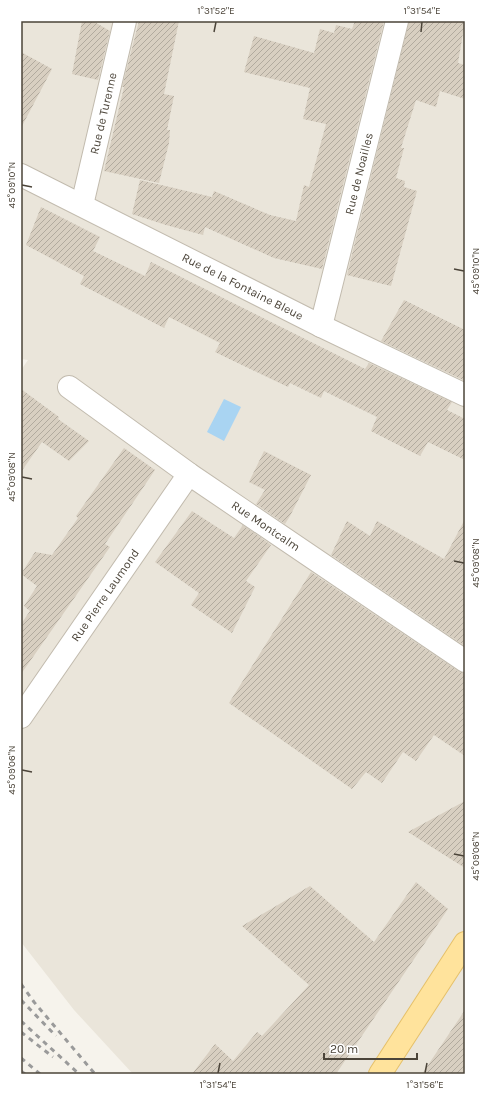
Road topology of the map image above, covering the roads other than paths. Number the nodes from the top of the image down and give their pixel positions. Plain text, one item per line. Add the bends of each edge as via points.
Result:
1 (126, 21) edge
2 (397, 21) edge
3 (21, 175) edge
4 (82, 205) junction
5 (322, 326) junction
6 (69, 387) dead end
7 (465, 395) edge
8 (189, 474) junction
9 (465, 661) edge
10 (21, 717) edge
11 (462, 955) edge
12 (380, 1074) edge

1 - 4 street, Rue de Turenne
2 - 5 street, Rue de Noailles
3 - 4 street, Rue de la Fontaine Bleue
4 - 5 street, Rue de la Fontaine Bleue
5 - 7 street, Rue de la Fontaine Bleue
6 - 8 street, Rue Montcalm
8 - 9 street, Rue Montcalm
8 - 10 street, Rue Pierre Laumond
11 - 12 main road

